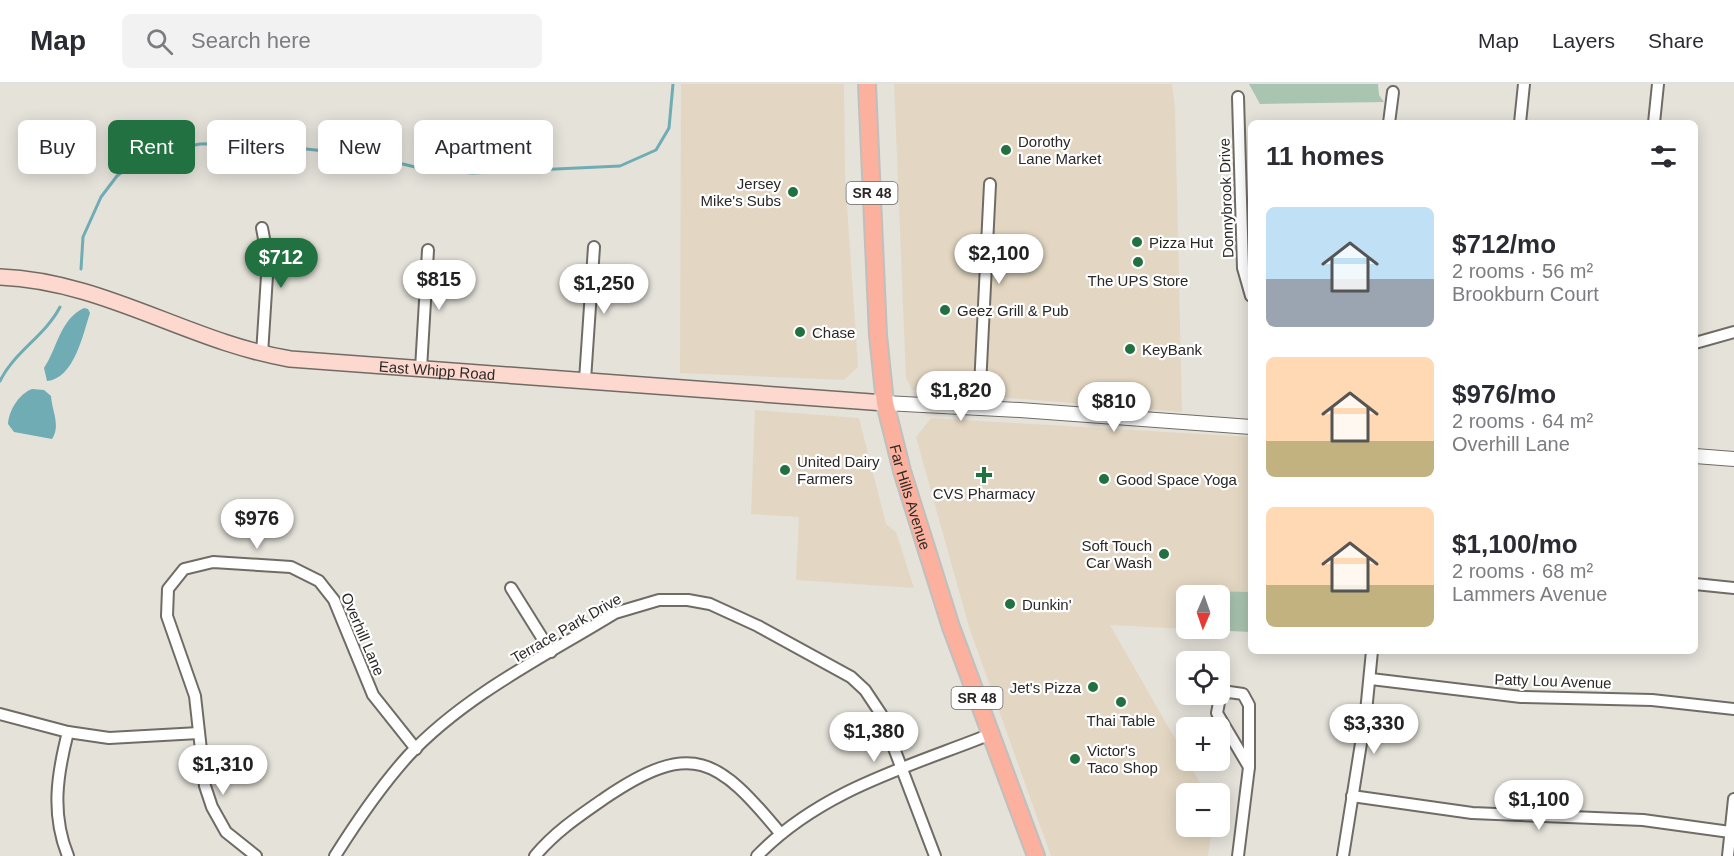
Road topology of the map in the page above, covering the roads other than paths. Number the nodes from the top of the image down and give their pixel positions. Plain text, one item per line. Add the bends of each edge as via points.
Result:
1 (867, 84) edge
2 (1524, 84) edge
3 (1658, 84) edge
4 (1393, 92) dead end
5 (1238, 97) dead end
6 (1389, 120) edge
7 (1520, 120) edge
8 (1654, 120) edge
9 (990, 184) dead end
10 (262, 228) dead end
11 (594, 247) dead end
12 (428, 250) dead end
13 (0, 277) edge
14 (1248, 285) edge
15 (1734, 332) edge
16 (1698, 342) edge
17 (262, 354) junction
18 (421, 369) junction
19 (585, 380) junction
20 (885, 403) junction
21 (979, 407) junction
22 (1248, 427) edge
23 (1698, 456) edge
24 (1734, 459) edge
25 (1698, 584) edge
26 (511, 588) dead end
27 (1734, 588) edge
28 (551, 652) junction
29 (1372, 654) edge
30 (1371, 679) junction
31 (1734, 709) edge
32 (0, 714) edge
33 (68, 732) junction
34 (200, 733) junction
35 (991, 734) junction
36 (416, 749) junction
37 (1249, 767) junction
38 (903, 768) junction
39 (1352, 796) junction
40 (1734, 799) edge
41 (1730, 832) junction
42 (780, 834) junction
43 (68, 856) edge
44 (256, 856) edge
45 (335, 856) edge
46 (535, 856) edge
47 (757, 856) edge
48 (936, 856) edge
49 (1036, 856) edge
50 (1238, 856) edge
51 (1343, 856) edge
52 (1728, 856) edge

1 - 20 main road, Far Hills Avenue / SR 48 via 878,333
2 - 7 street
3 - 8 street
4 - 6 street
5 - 14 street, Donnybrook Drive via 1243,267
9 - 21 street
10 - 17 street via 268,260
11 - 19 street
12 - 18 street
13 - 17 main road, East Whipp Road via 85,290 209,339
15 - 16 street
17 - 18 main road, East Whipp Road via 308,362
18 - 19 main road, East Whipp Road
19 - 20 main road, East Whipp Road
20 - 21 street
20 - 35 main road, Far Hills Avenue / SR 48 via 921,535
21 - 22 street
23 - 24 street
25 - 27 street
26 - 28 street
28 - 36 street, Terrace Park Drive via 461,710
28 - 38 street, Terrace Park Drive via 629,607 674,599 710,604 851,677 881,714
29 - 30 street
30 - 31 street, Patty Lou Avenue via 1510,696 1652,700
30 - 39 street
32 - 33 street
33 - 34 street via 129,738
33 - 43 street via 56,798
34 - 36 street, Overhill Lane via 191,679 166,616 168,589 190,566 213,562 256,564 301,570 326,588 373,695
34 - 44 street, Overhill Lane via 205,786 212,807 226,832
35 - 38 street
35 - 49 main road, Far Hills Avenue / SR 48
36 - 45 street, Terrace Park Drive via 377,792
37 - 37 street via 1249,705 1243,694 1229,692 1220,697 1217,713
37 - 50 street
38 - 42 street via 846,791
38 - 48 street, Terrace Park Drive
39 - 41 street via 1473,813 1634,819
39 - 51 street
40 - 41 street
41 - 52 street
42 - 46 street via 723,773 698,765 674,764 628,783 564,826
42 - 47 street

